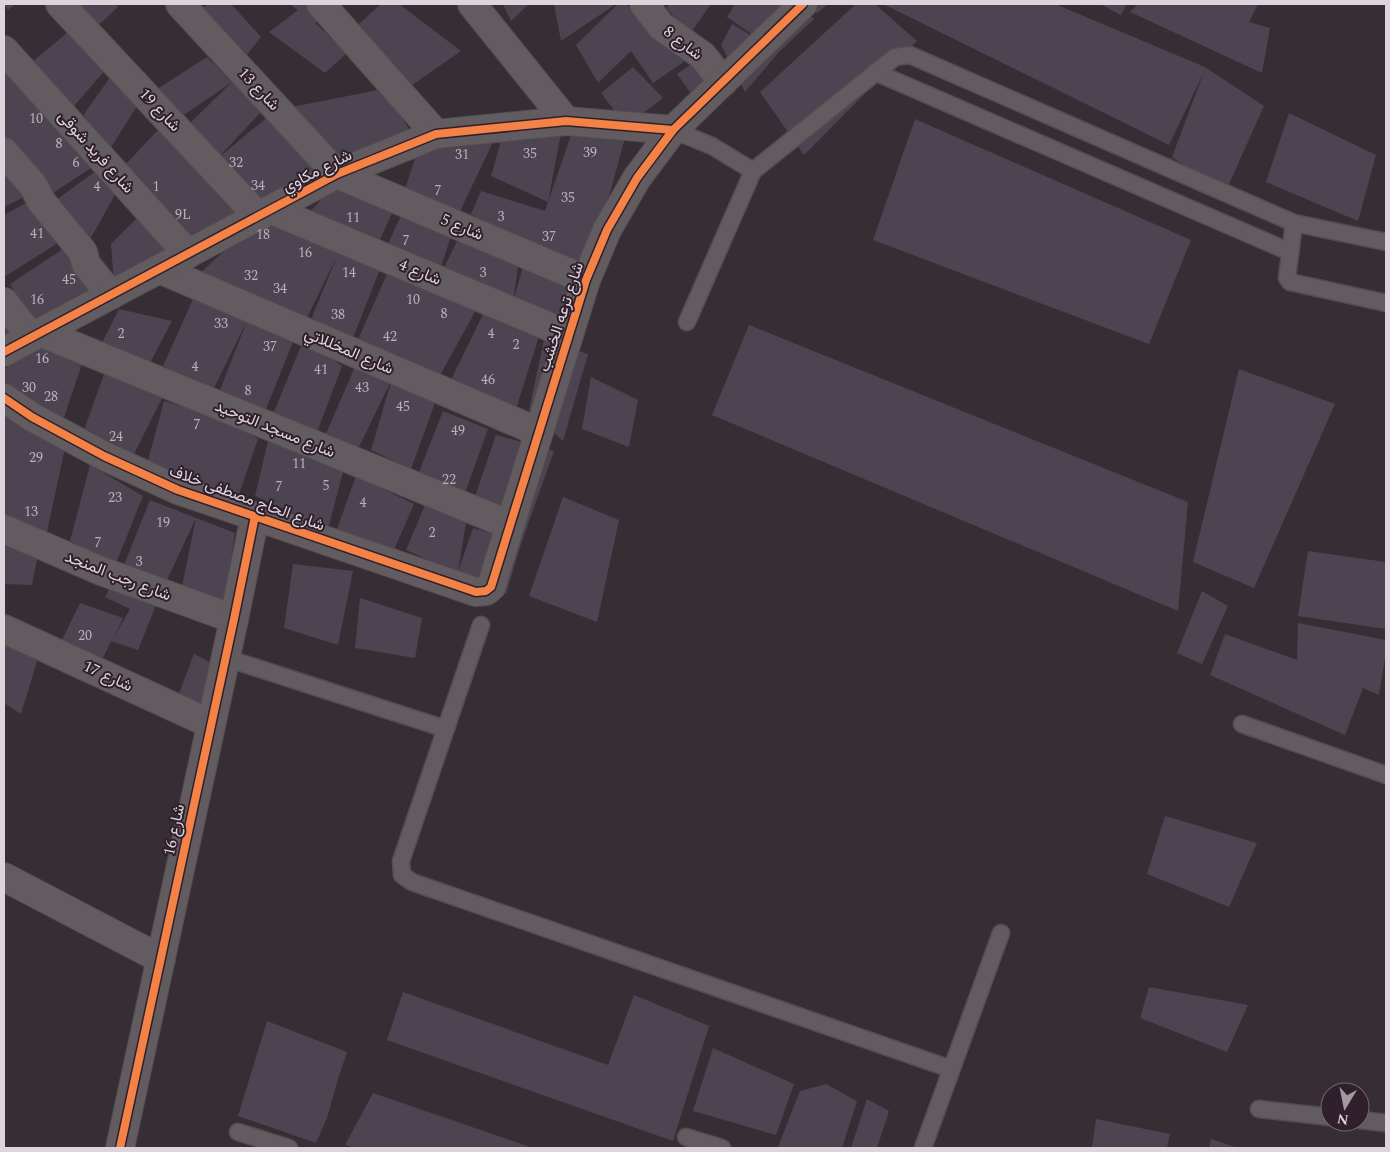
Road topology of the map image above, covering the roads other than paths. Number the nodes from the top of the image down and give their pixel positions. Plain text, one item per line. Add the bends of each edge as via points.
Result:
1 (60, 4) edge
2 (180, 4) edge
3 (321, 4) edge
4 (472, 4) edge
5 (804, 4) edge
6 (648, 5) edge
7 (4, 50) edge
8 (875, 72) junction
9 (723, 82) junction
10 (566, 121) junction
11 (673, 130) junction
12 (436, 134) junction
13 (4, 152) edge
14 (753, 172) junction
15 (337, 174) junction
16 (265, 214) junction
17 (1294, 223) junction
18 (1386, 242) edge
19 (1290, 252) junction
20 (188, 254) junction
21 (159, 269) junction
22 (586, 280) junction
23 (111, 295) junction
24 (4, 302) edge
25 (1386, 303) edge
26 (687, 322) dead end
27 (35, 335) junction
28 (569, 335) junction
29 (4, 352) edge
30 (4, 398) edge
31 (539, 432) junction
32 (255, 516) junction
33 (510, 525) junction
34 (4, 529) edge
35 (491, 587) joint
36 (234, 619) junction
37 (481, 625) dead end
38 (4, 629) edge
39 (226, 658) junction
40 (211, 724) junction
41 (1242, 724) dead end
42 (446, 729) junction
43 (1386, 775) edge
44 (4, 877) edge
45 (1000, 933) dead end
46 (160, 959) junction
47 (951, 1069) junction
48 (1259, 1109) dead end
49 (1320, 1116) edge
50 (1370, 1121) edge
51 (1386, 1123) edge
52 (238, 1132) dead end
53 (686, 1136) dead end
54 (120, 1148) edge
55 (288, 1148) edge
56 (722, 1148) edge
57 (922, 1148) edge

1 - 16 street, شارع 19
2 - 15 street, شارع 13
3 - 12 street
4 - 10 street
5 - 9 street, شارع ترعه الخشب
6 - 9 street, شارع 8 via 661,26 703,56
7 - 20 street, شارع فريد شوقى
8 - 14 lane
8 - 17 lane via 895,56 910,56
8 - 19 lane
9 - 11 street, شارع ترعه الخشب
10 - 11 street, شارع مكاوي
10 - 12 street, شارع مكاوي
11 - 14 lane via 712,146
11 - 22 street, شارع ترعه الخشب via 633,185 607,230
12 - 15 street, شارع مكاوي
13 - 23 street via 33,185 41,202 83,252 86,264
14 - 26 lane
15 - 16 street, شارع مكاوي
15 - 22 street, شارع 5
16 - 20 street, شارع مكاوي
16 - 28 street, شارع 4
17 - 18 lane
17 - 19 lane
19 - 25 lane via 1287,278 1290,282
20 - 21 street, شارع مكاوي
21 - 23 street, شارع مكاوي
21 - 31 street, شارع المخللاتي
22 - 28 street, شارع ترعه الخشب
23 - 27 street, شارع مكاوي
24 - 27 street
27 - 29 street, شارع مكاوي
27 - 33 street, شارع مسجد التوحيد
28 - 31 street, شارع ترعه الخشب
30 - 32 street, شارع الحاج مصطفى خلاف via 104,456 178,490
31 - 33 street, شارع ترعه الخشب
32 - 35 street, شارع الحاج مصطفى خلاف via 476,592
32 - 36 street, شارع 16
33 - 35 street, شارع ترعه الخشب
34 - 36 street, شارع رجب المنجد via 101,571
36 - 39 street, شارع 16
37 - 42 lane
38 - 40 street, شارع 17
39 - 40 street, شارع 16
39 - 42 lane
40 - 46 street, شارع 16
41 - 43 lane
42 - 47 lane via 401,861 402,875 412,882
44 - 46 street
45 - 47 lane
46 - 54 street, شارع 16
47 - 57 lane
48 - 49 lane
50 - 51 lane
52 - 55 lane
53 - 56 lane

